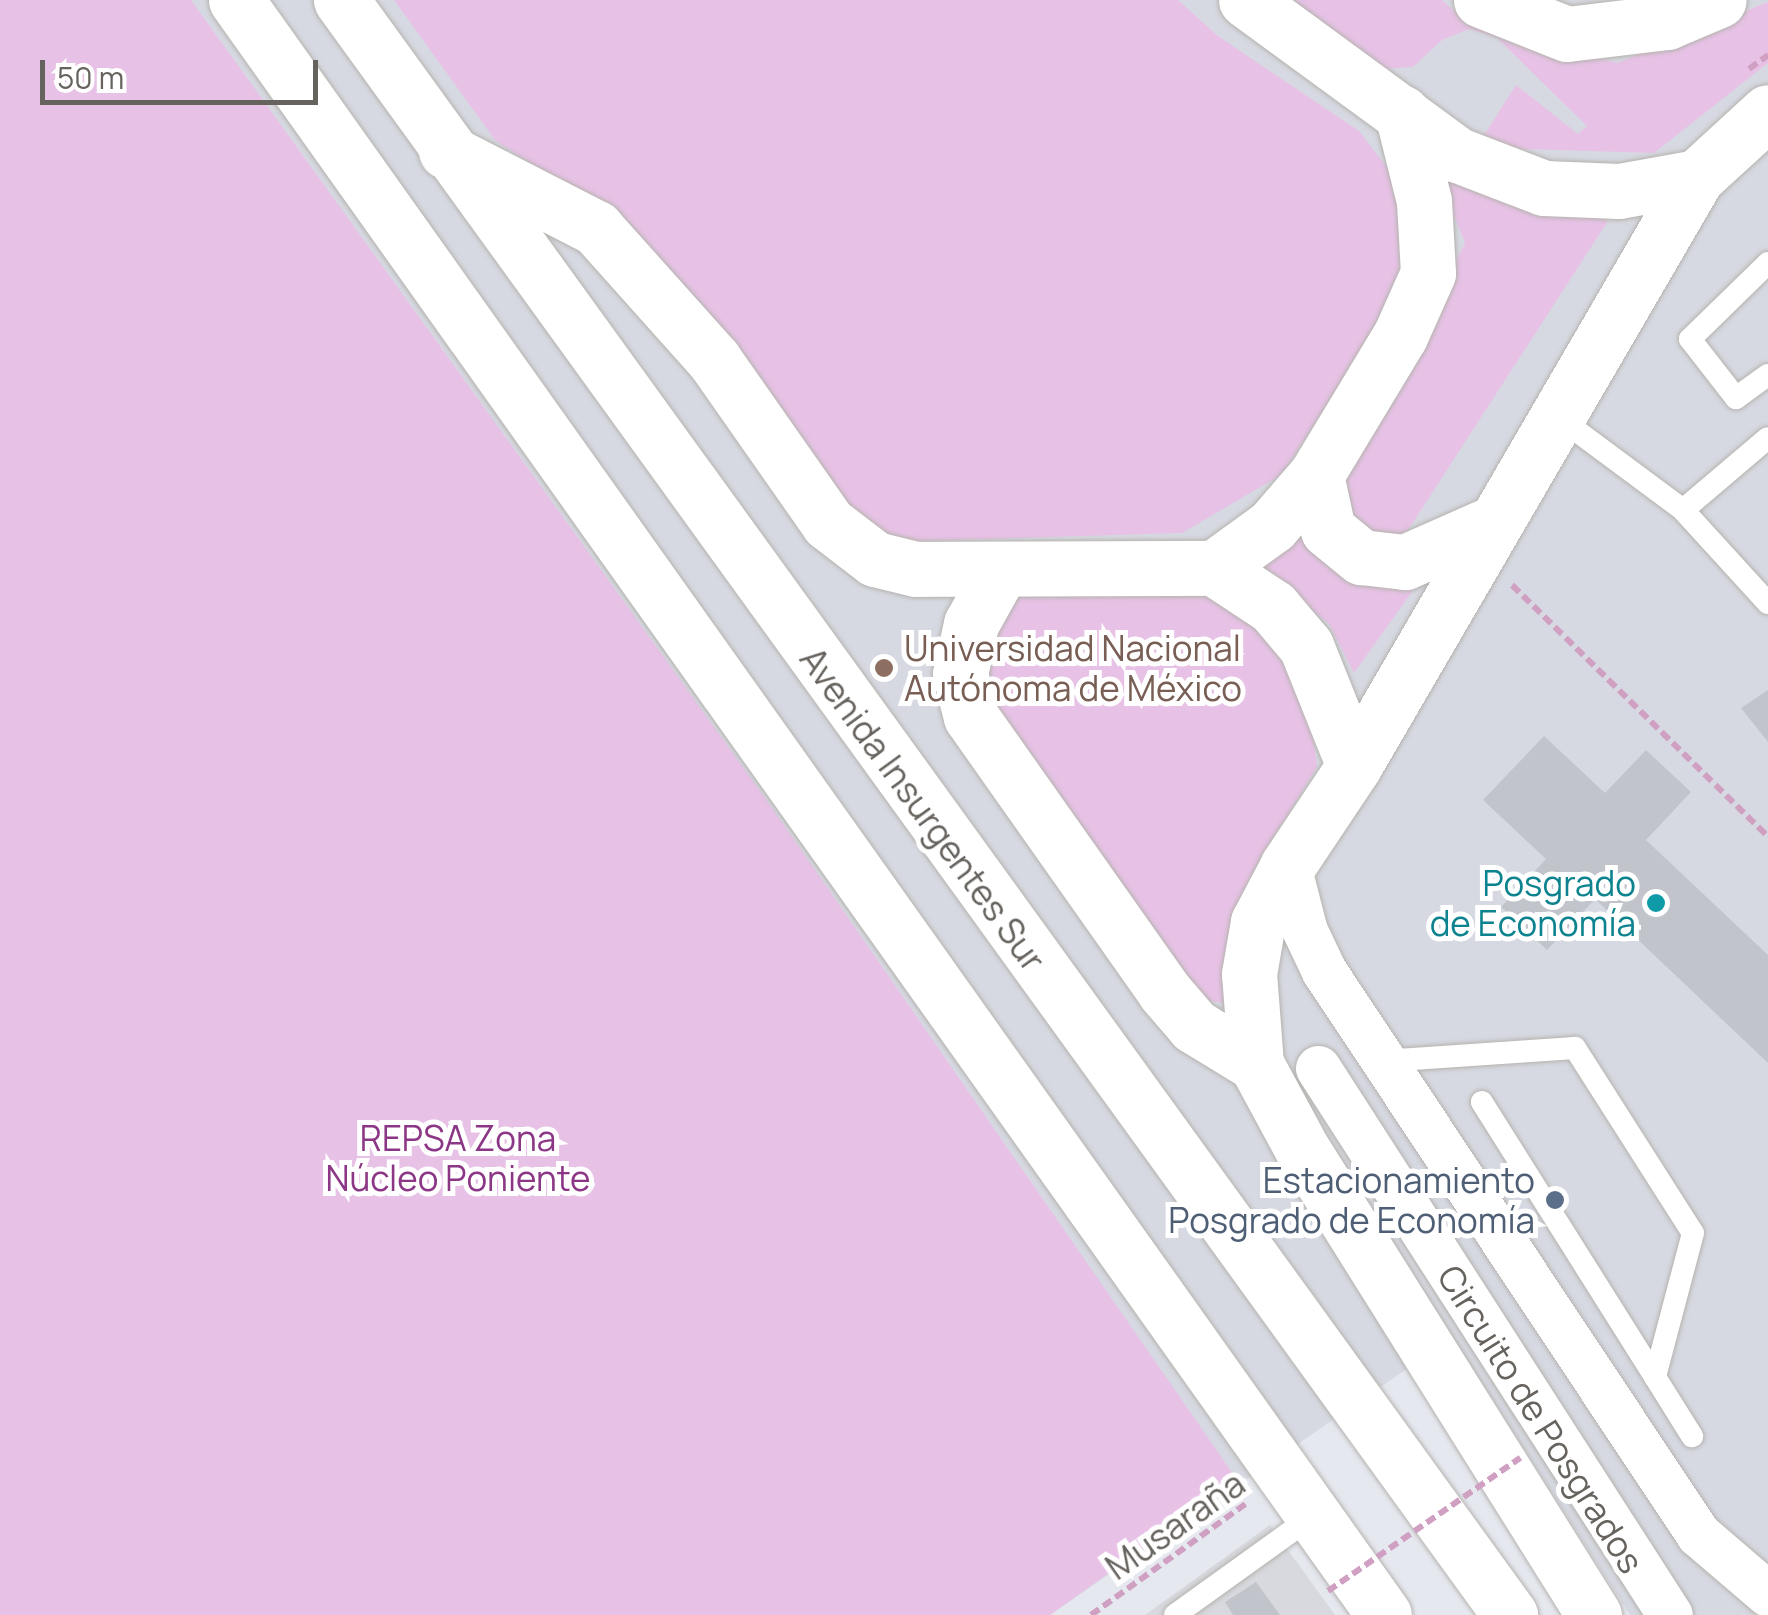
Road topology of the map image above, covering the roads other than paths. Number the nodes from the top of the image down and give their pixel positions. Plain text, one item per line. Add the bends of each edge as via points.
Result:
1 (236, 0) edge
2 (341, 0) edge
3 (1246, 0) edge
4 (1481, 0) edge
5 (1719, 0) edge
6 (1768, 112) edge
7 (1402, 114) junction
8 (446, 151) junction
9 (1697, 177) junction
10 (1768, 264) edge
11 (1768, 374) edge
12 (1555, 414) junction
13 (1768, 438) edge
14 (1316, 474) junction
15 (1683, 510) junction
16 (1482, 537) junction
17 (1214, 568) junction
18 (1000, 570) junction
19 (1768, 603) edge
20 (1354, 766) junction
21 (1288, 864) junction
22 (1383, 1061) junction
23 (1256, 1064) junction
24 (1318, 1068) junction
25 (1482, 1102) dead end
26 (1655, 1377) junction
27 (1692, 1436) dead end
28 (1302, 1498) junction
29 (1768, 1594) edge
30 (1176, 1615) edge
31 (1384, 1615) edge
32 (1510, 1615) edge
33 (1594, 1615) edge
34 (1670, 1615) edge

1 - 28 street
2 - 8 street, Avenida Insurgentes Sur
3 - 7 street
4 - 5 street via 1567,34 1667,22
6 - 9 street
7 - 9 street via 1458,155 1544,188 1620,191
7 - 14 street via 1424,200 1428,273 1400,336
8 - 18 street via 596,228 654,285 843,535 874,558 916,569
8 - 32 street, Avenida Insurgentes Sur
9 - 12 street
10 - 11 lane via 1690,339 1736,398
12 - 15 lane
12 - 16 street
13 - 15 lane
14 - 16 street via 1328,530 1361,557 1405,562
14 - 17 street via 1272,526
15 - 19 lane
16 - 20 street
17 - 18 street
17 - 20 street via 1273,607 1306,646
18 - 23 street via 972,624 960,674 971,717 1164,991 1204,1034
20 - 21 street
21 - 22 street, Circuito de Posgrados via 1305,932
21 - 23 street via 1258,922 1249,974
22 - 24 street
22 - 26 lane via 1575,1048 1693,1233
22 - 29 street, Circuito de Posgrados via 1698,1534
23 - 24 street
23 - 33 street via 1302,1149
24 - 34 street, Circuito de Posgrados
25 - 26 lane
26 - 27 lane
28 - 30 lane
28 - 31 street

